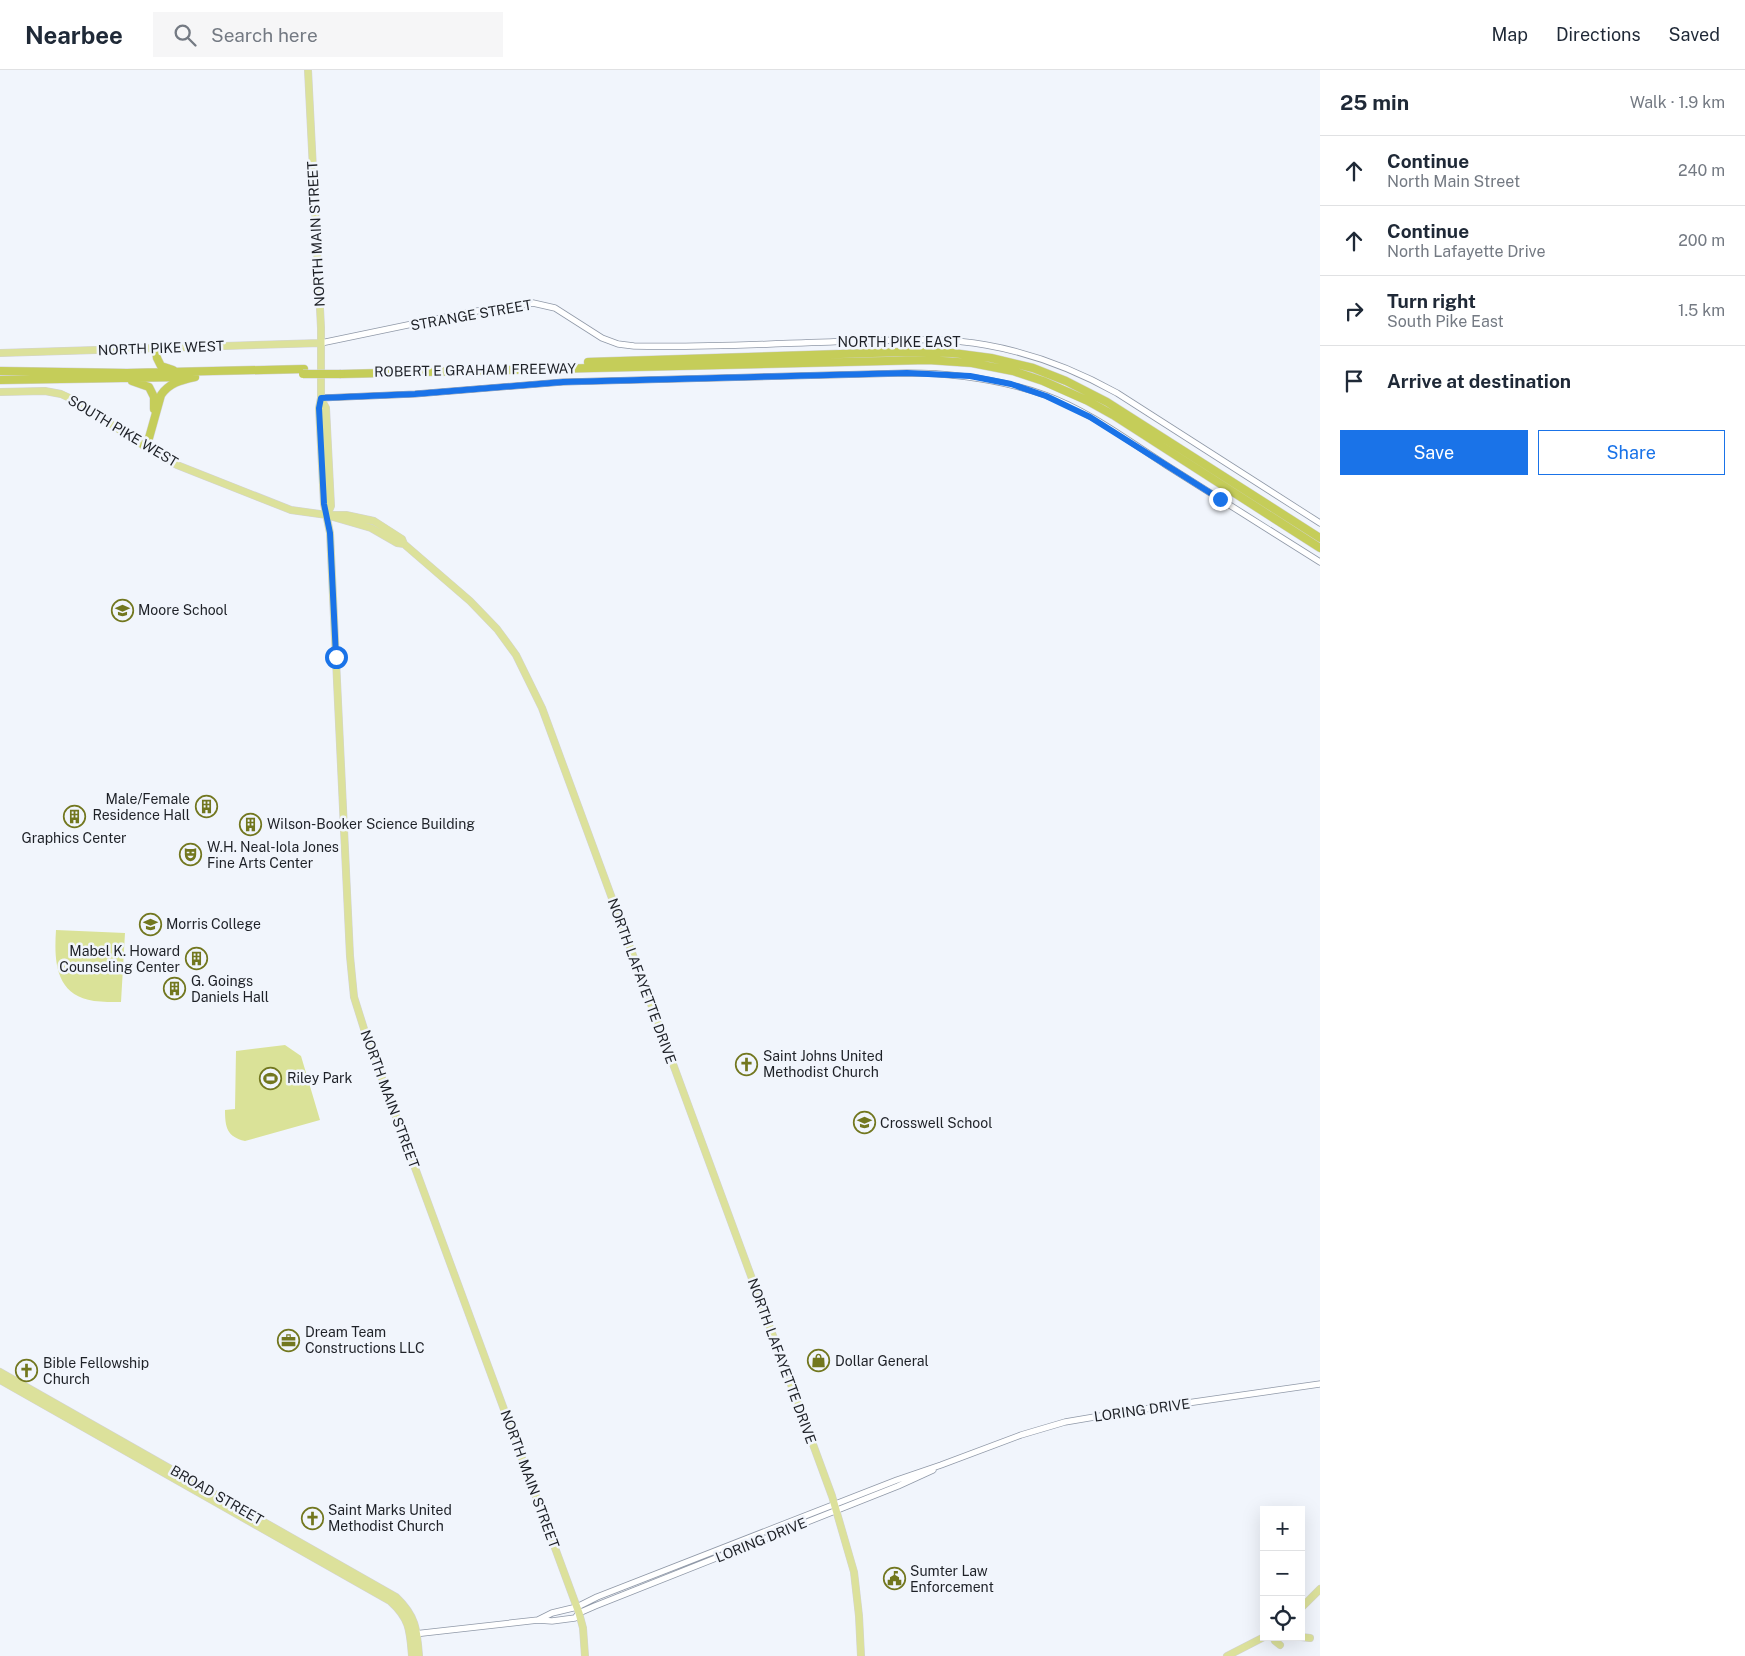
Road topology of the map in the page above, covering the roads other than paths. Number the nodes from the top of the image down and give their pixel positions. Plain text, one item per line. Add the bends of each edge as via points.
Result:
1 (308, 70) edge
2 (321, 343) junction
3 (671, 346) joint
4 (156, 348) junction
5 (0, 353) edge
6 (157, 358) junction
7 (444, 369) junction
8 (0, 371) edge
9 (194, 375) junction
10 (126, 376) junction
11 (0, 380) edge
12 (0, 392) edge
13 (321, 398) junction
14 (153, 426) junction
15 (144, 446) junction
16 (327, 515) junction
17 (1320, 523) edge
18 (1320, 538) edge
19 (403, 541) joint
20 (1320, 548) edge
21 (1320, 562) edge
22 (0, 1372) edge
23 (0, 1380) edge
24 (1320, 1384) edge
25 (835, 1507) junction
26 (1320, 1589) edge
27 (1305, 1604) edge
28 (578, 1610) junction
29 (538, 1620) junction
30 (414, 1634) junction
31 (1305, 1637) edge
32 (1310, 1638) dead end
33 (1260, 1639) edge
34 (1276, 1641) edge
35 (1280, 1645) dead end
36 (412, 1656) edge
37 (419, 1656) edge
38 (584, 1656) edge
39 (861, 1656) edge
40 (1227, 1656) edge

1 - 2 main road, NORTH MAIN STREET
2 - 3 street, STRANGE STREET via 470,312 532,303 555,308 591,333 610,341 634,346
2 - 4 main road, NORTH PIKE WEST
2 - 13 main road, NORTH MAIN STREET
3 - 17 street, NORTH PIKE EAST via 931,340 968,342 1020,352 1070,370 1108,389
4 - 5 main road, NORTH PIKE WEST
4 - 6 highway
6 - 9 highway via 164,368
6 - 10 highway via 148,369
7 - 9 highway, ROBERT E GRAHAM FREEWAY, bridge
7 - 18 highway, ROBERT E GRAHAM FREEWAY via 903,352 953,352 992,358 1056,376 1103,399
7 - 20 highway, ROBERT E GRAHAM FREEWAY via 928,360 993,367 1043,381 1093,404
8 - 10 highway, ROBERT E GRAHAM FREEWAY
9 - 10 highway, ROBERT E GRAHAM FREEWAY
9 - 14 highway via 164,390
10 - 11 highway, ROBERT E GRAHAM FREEWAY
10 - 14 highway via 149,388 154,397
12 - 15 main road, SOUTH PIKE WEST via 62,394
13 - 16 main road via 319,408
13 - 21 street via 583,381 897,373 970,376 1028,389 1090,417
14 - 15 highway
15 - 16 main road, SOUTH PIKE WEST via 177,464 291,510
16 - 19 main road, SOUTH PIKE WEST via 371,528 397,543
16 - 28 main road, NORTH MAIN STREET via 354,997
19 - 25 main road, NORTH LAFAYETTE DRIVE via 490,621 509,644 542,708
22 - 30 main road, BROAD STREET via 392,1594 411,1613
23 - 30 main road, BROAD STREET via 390,1602
24 - 25 street, LORING DRIVE via 1078,1419 1021,1435 941,1465 912,1481
25 - 28 street, LORING DRIVE
25 - 39 main road, NORTH LAFAYETTE DRIVE via 854,1572
26 - 27 main road
28 - 29 street via 552,1613
28 - 29 street via 575,1618
28 - 38 main road, NORTH MAIN STREET via 583,1628
29 - 30 street
30 - 36 main road
30 - 37 main road
31 - 32 main road
33 - 40 main road
34 - 35 main road

